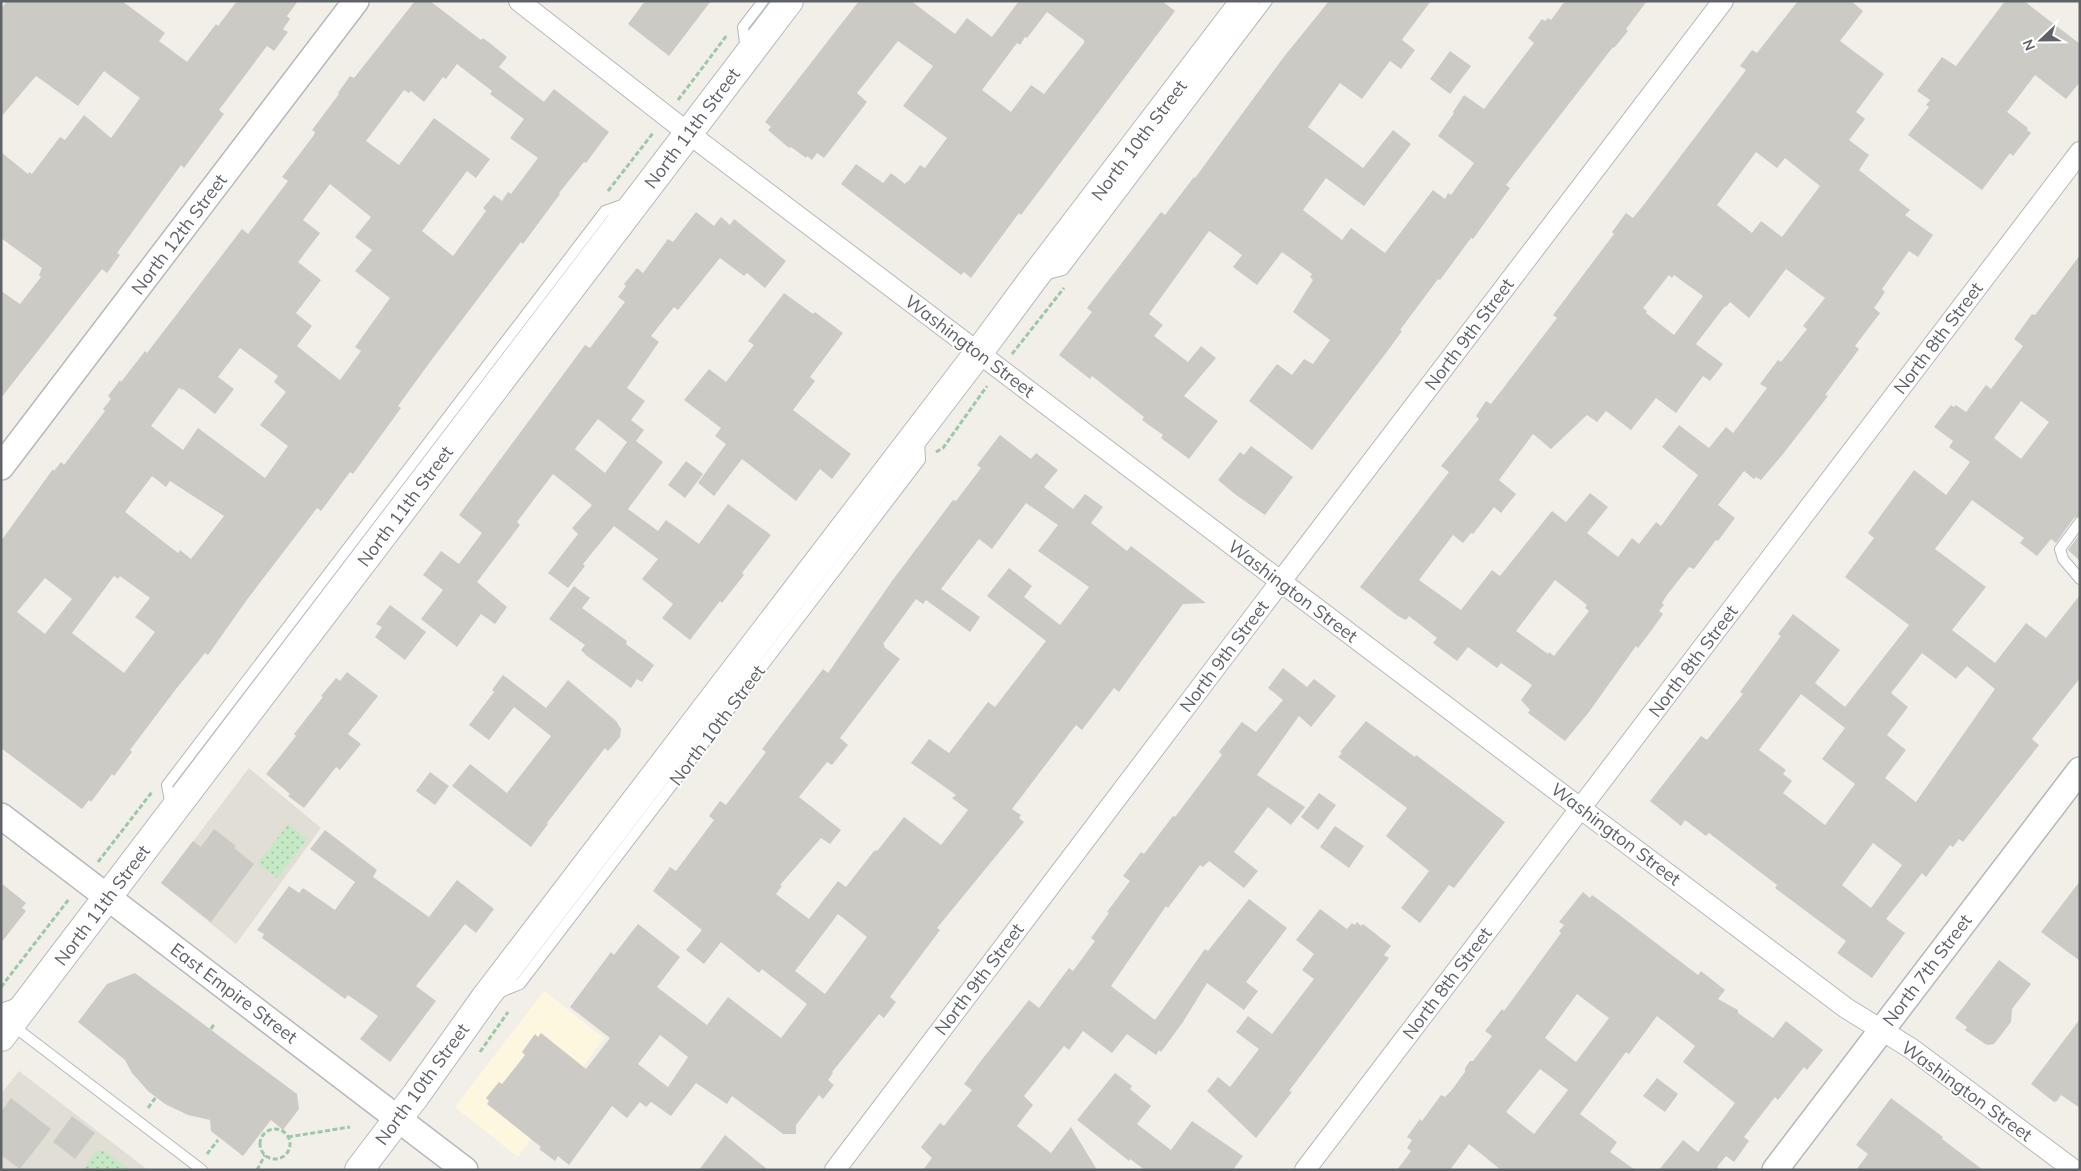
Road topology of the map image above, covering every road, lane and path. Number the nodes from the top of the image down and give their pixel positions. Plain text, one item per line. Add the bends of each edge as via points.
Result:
1 (356, 1) edge
2 (518, 1) edge
3 (763, 1) edge
4 (789, 1) edge
5 (1245, 1) edge
6 (1267, 1) edge
7 (1723, 1) edge
8 (743, 27) junction
9 (746, 57) junction
10 (686, 90) dead end
11 (688, 133) junction
12 (640, 149) dead end
13 (2080, 152) edge
14 (638, 199) junction
15 (605, 211) junction
16 (1063, 270) junction
17 (1033, 279) junction
18 (1022, 341) dead end
19 (979, 352) junction
20 (1, 468) edge
21 (2080, 522) edge
22 (2080, 579) edge
23 (1280, 581) junction
24 (2080, 770) edge
25 (167, 785) junction
26 (1580, 808) junction
27 (172, 812) junction
28 (1, 816) edge
29 (108, 848) dead end
30 (108, 898) junction
31 (59, 912) dead end
32 (1, 987) edge
33 (4, 1023) edge
34 (214, 1024) dead end
35 (211, 1029) dead end
36 (1882, 1030) junction
37 (156, 1097) dead end
38 (147, 1108) dead end
39 (398, 1118) junction
40 (350, 1127) dead end
41 (288, 1137) junction
42 (265, 1155) junction
43 (202, 1170) edge
44 (257, 1170) edge
45 (359, 1170) edge
46 (465, 1170) edge
47 (835, 1170) edge
48 (1305, 1170) edge
49 (1775, 1170) edge
50 (2074, 1170) edge

1 - 20 street, North 12th Street
2 - 11 street, Washington Street
3 - 8 lane
4 - 9 main road, North 11th Street
5 - 17 main road, North 10th Street
6 - 16 lane, North 10th Street
7 - 23 street, North 9th Street
8 - 9 lane, North 11th Street
8 - 10 path, North 11th Street via 730,32
9 - 11 main road, North 11th Street
11 - 14 main road, North 11th Street
11 - 19 street, Washington Street
12 - 15 path, North 11th Street via 604,197
13 - 26 street, North 8th Street
14 - 15 lane, North 11th Street
14 - 27 main road, North 11th Street
15 - 25 lane, North 11th Street
16 - 17 lane
16 - 18 path via 1064,288
17 - 19 main road, North 10th Street
19 - 23 street, Washington Street
19 - 39 main road, North 10th Street
21 - 22 lane via 2060,549 2063,559
23 - 26 street, Washington Street
23 - 47 street, North 9th Street
24 - 36 street, North 7th Street
25 - 27 lane
25 - 29 path, North 11th Street via 151,792
26 - 36 street, Washington Street via 1846,1008
26 - 48 street, North 8th Street
27 - 30 main road, North 11th Street
28 - 30 street, East Empire Street
30 - 33 main road, North 11th Street via 31,998
30 - 39 street, East Empire Street
31 - 32 path, North 11th Street
33 - 43 lane
34 - 35 path
36 - 49 street, North 7th Street
36 - 50 street, Washington Street
37 - 38 path
39 - 45 main road, North 10th Street
39 - 46 street, East Empire Street
40 - 41 path
41 - 42 path via 289,1146 284,1155 274,1158
41 - 42 path via 281,1130 267,1130 260,1142
42 - 44 path

